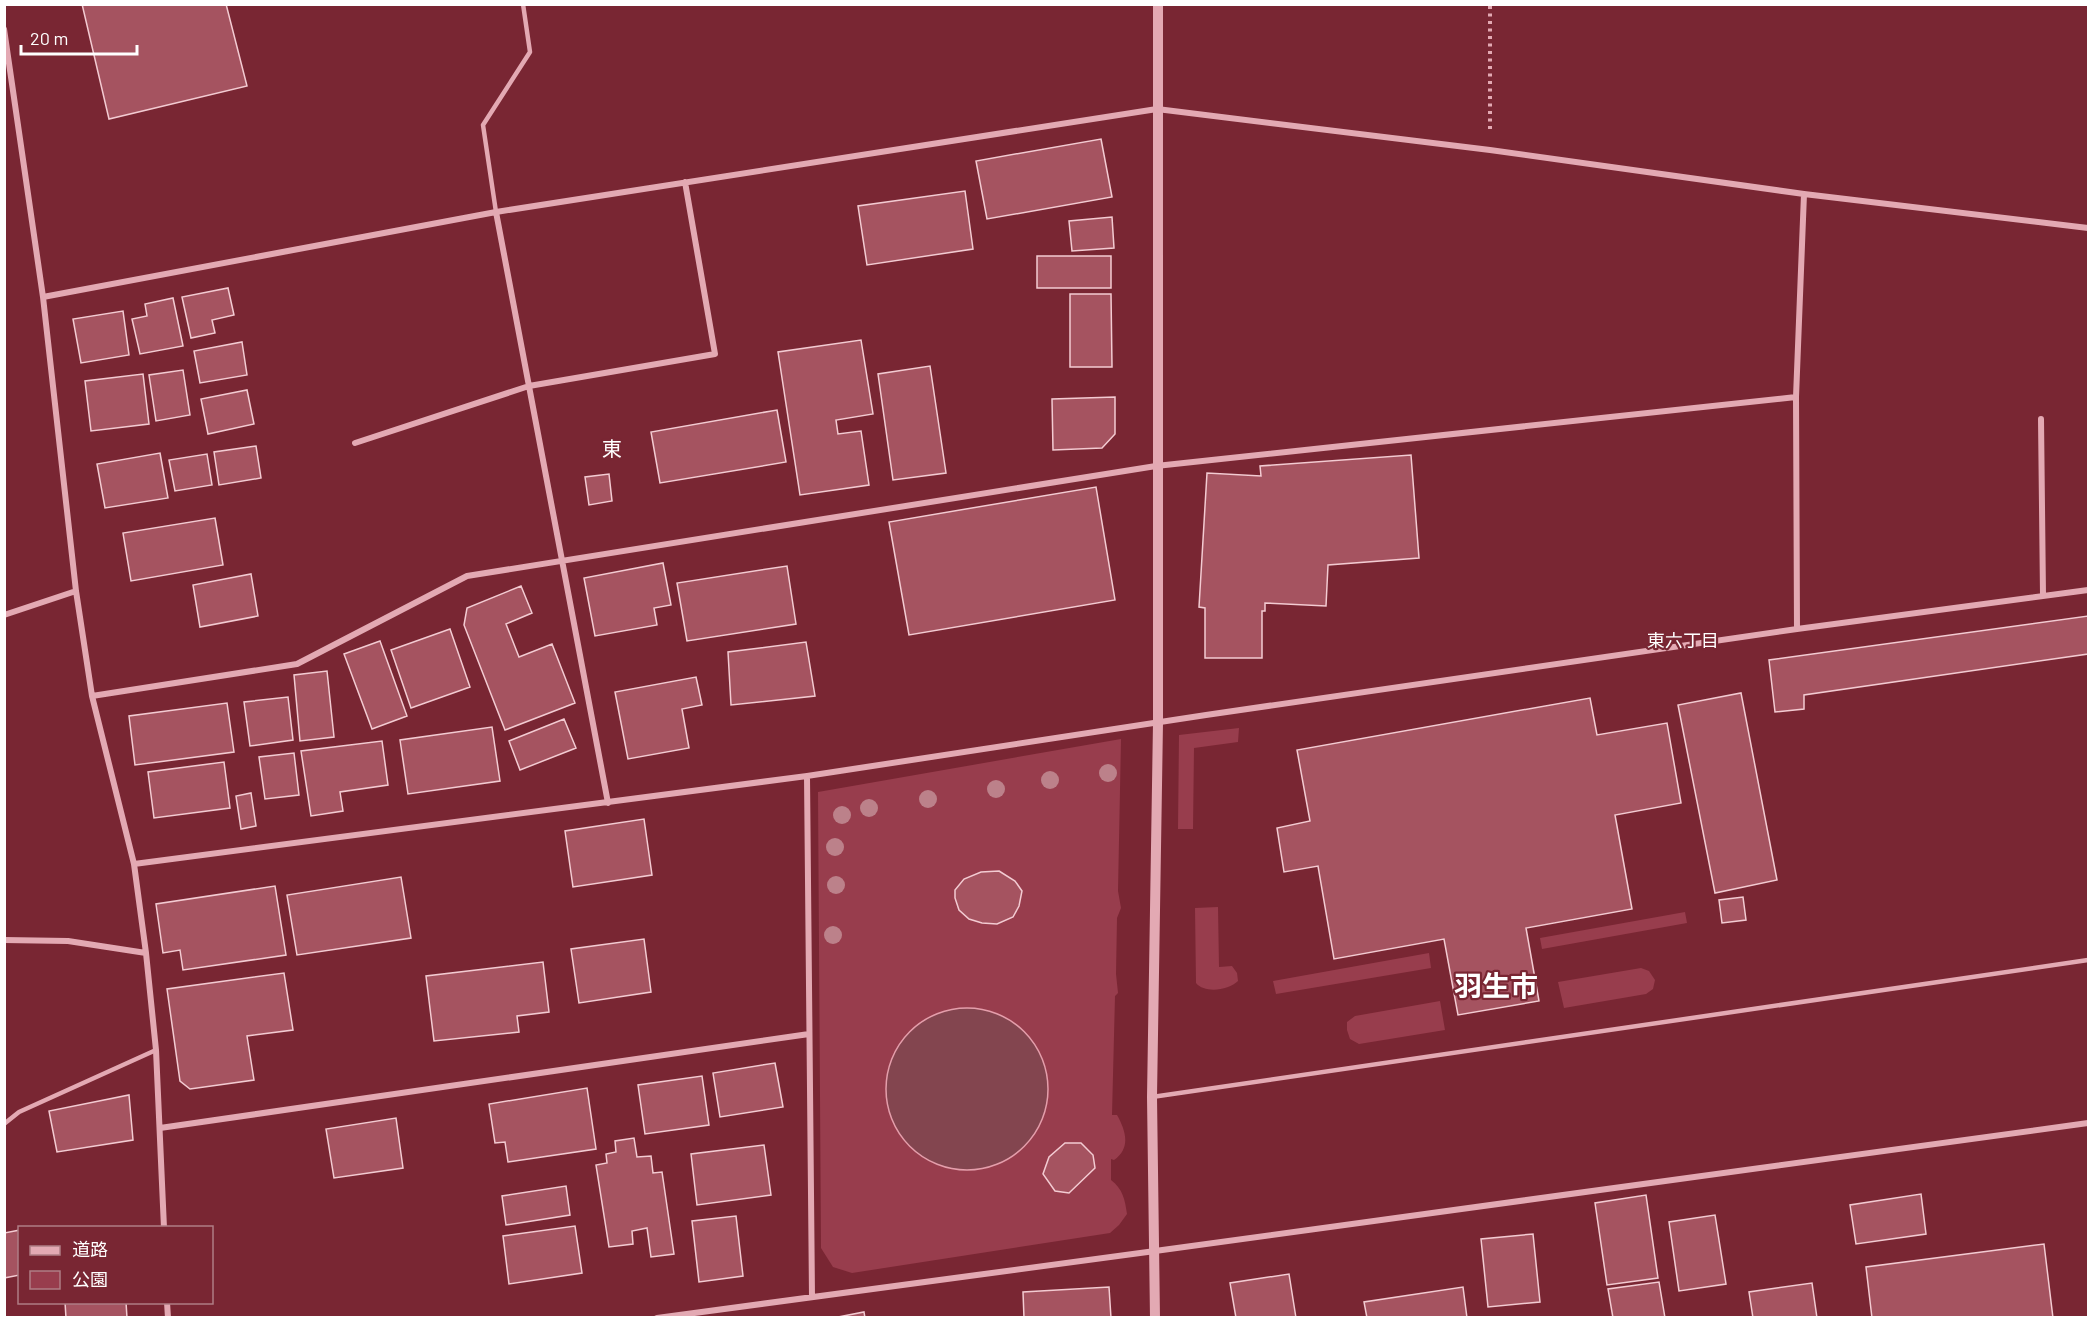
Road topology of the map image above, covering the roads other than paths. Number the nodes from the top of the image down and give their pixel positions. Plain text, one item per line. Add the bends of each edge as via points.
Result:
1 (523, 4) edge
2 (1158, 4) edge
3 (4, 29) edge
4 (1157, 109) junction
5 (685, 182) junction
6 (1804, 194) junction
7 (496, 212) junction
8 (2088, 228) edge
9 (43, 297) junction
10 (529, 386) junction
11 (1796, 396) junction
12 (2041, 419) dead end
13 (355, 442) dead end
14 (1156, 466) junction
15 (562, 560) junction
16 (2088, 590) edge
17 (76, 591) junction
18 (2043, 595) junction
19 (4, 615) edge
20 (1797, 629) junction
21 (92, 696) junction
22 (1158, 723) junction
23 (807, 776) junction
24 (608, 803) junction
25 (134, 864) junction
26 (4, 940) edge
27 (146, 953) junction
28 (2088, 960) edge
29 (809, 1034) junction
30 (156, 1050) junction
31 (1152, 1097) junction
32 (2088, 1123) edge
33 (4, 1124) edge
34 (160, 1128) junction
35 (164, 1226) edge
36 (1155, 1251) junction
37 (812, 1297) junction
38 (657, 1317) edge
39 (1155, 1317) edge

1 - 7 lane via 530,52 483,125
2 - 4 street
3 - 9 street
4 - 5 street
4 - 6 street
4 - 14 street
5 - 7 street
5 - 10 street via 715,354
6 - 8 street
6 - 11 street
7 - 9 street
7 - 10 street
9 - 17 street
10 - 13 street
10 - 15 street
11 - 14 street
11 - 20 street
12 - 18 street
14 - 15 street
14 - 22 street
15 - 21 street via 467,576 297,664
15 - 24 street
16 - 18 street
17 - 19 street
17 - 21 street
18 - 20 street
20 - 22 street
21 - 25 street
22 - 23 street
22 - 31 street
23 - 24 street
23 - 29 street
24 - 25 street
25 - 27 street
26 - 27 street via 68,941
27 - 30 street
28 - 31 lane
29 - 34 street
29 - 37 street
30 - 33 lane via 19,1112
30 - 34 street
31 - 36 street
32 - 36 street
34 - 35 street
36 - 37 street
36 - 39 street
37 - 38 street

